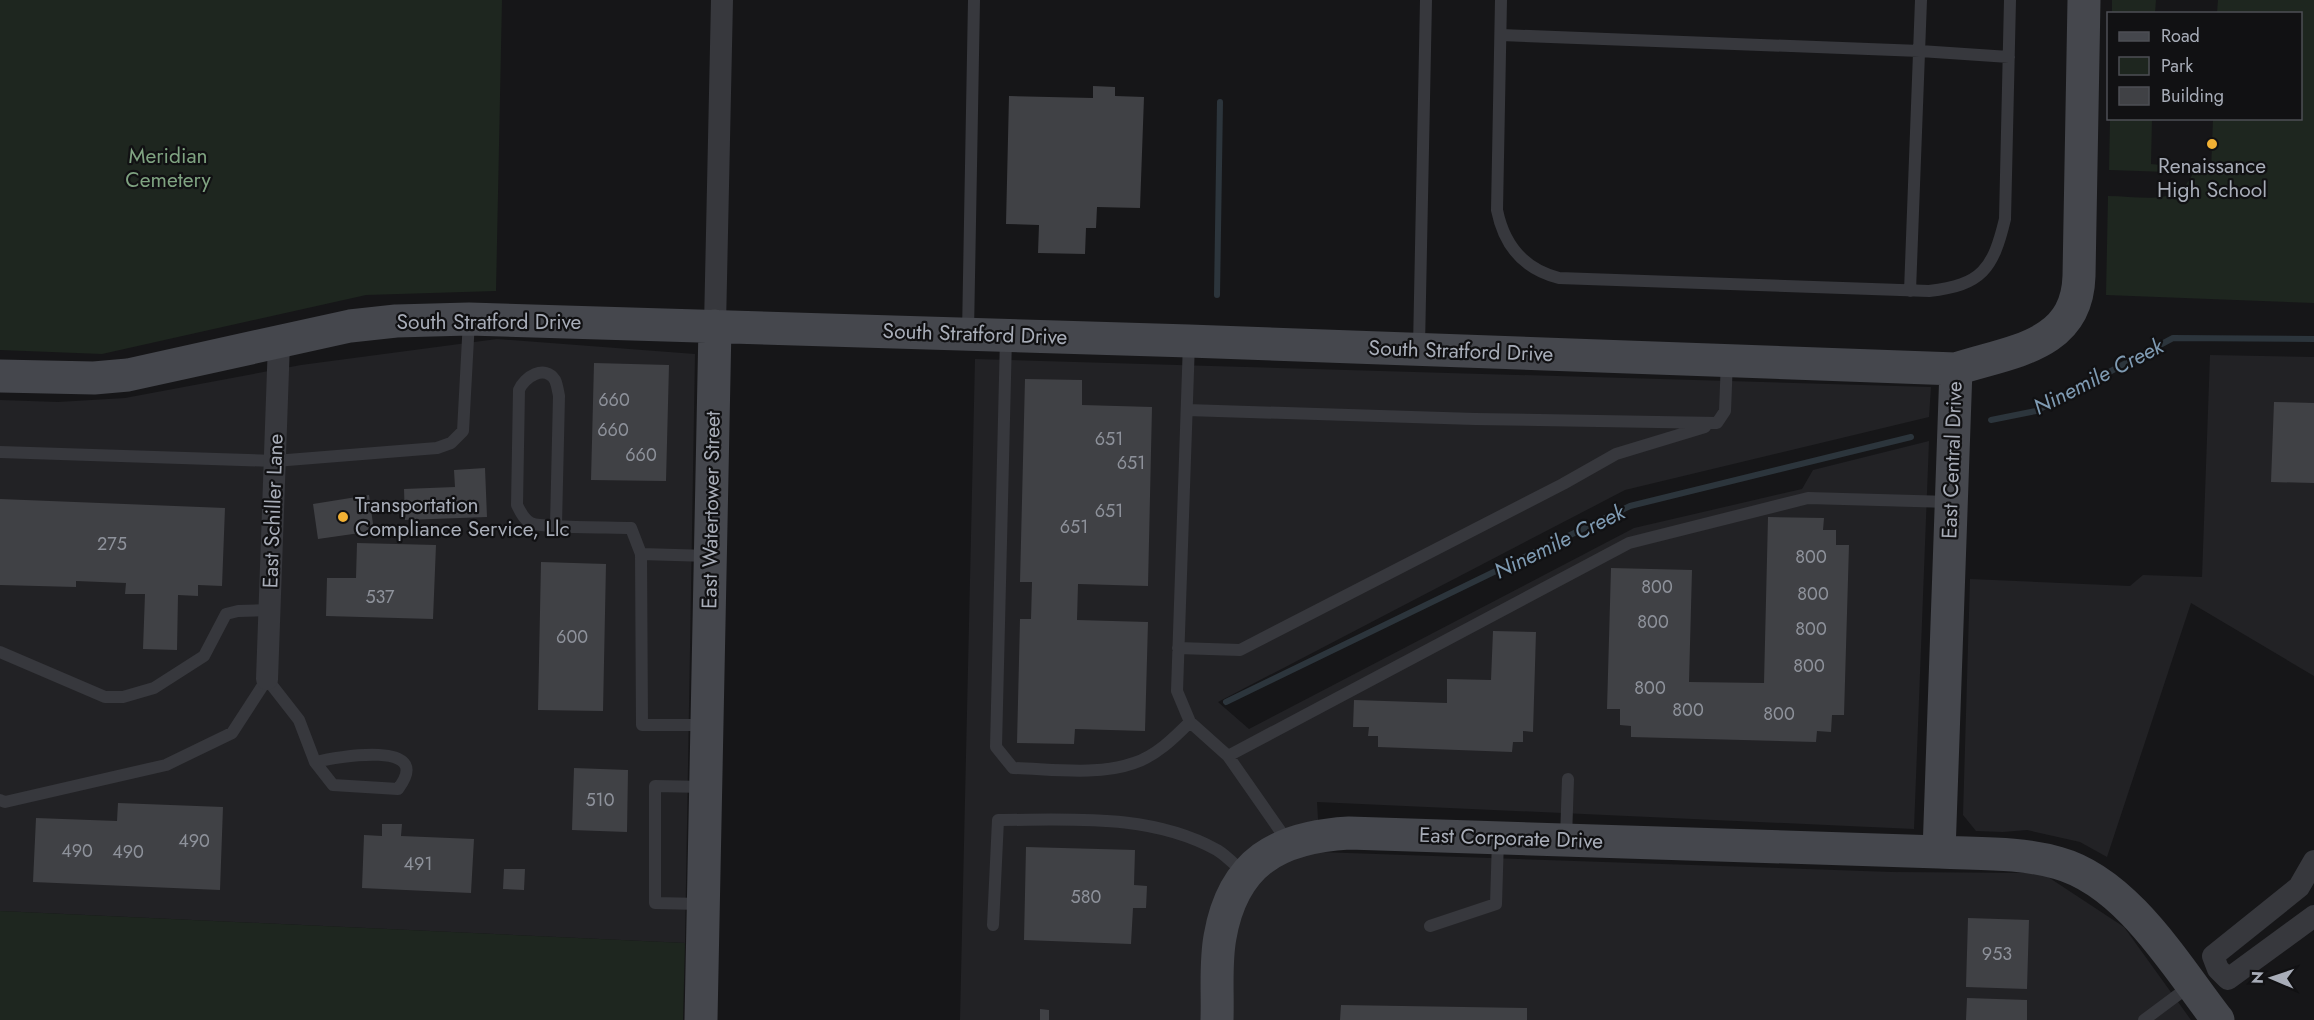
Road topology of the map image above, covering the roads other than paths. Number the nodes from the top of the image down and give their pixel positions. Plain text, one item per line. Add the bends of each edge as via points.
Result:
1 (722, 0) edge
2 (974, 0) edge
3 (1426, 0) edge
4 (1501, 0) edge
5 (1921, 0) edge
6 (2010, 0) edge
7 (2084, 0) edge
8 (1500, 34) junction
9 (1920, 51) junction
10 (2009, 57) junction
11 (1910, 291) junction
12 (469, 319) junction
13 (715, 326) junction
14 (968, 334) junction
15 (1006, 335) junction
16 (1190, 341) junction
17 (279, 342) junction
18 (1419, 350) junction
19 (1727, 360) junction
20 (1956, 369) junction
21 (0, 376) edge
22 (1187, 410) junction
23 (1717, 423) junction
24 (0, 452) edge
25 (275, 461) junction
26 (1950, 502) junction
27 (556, 525) junction
28 (641, 554) junction
29 (710, 556) junction
30 (270, 610) junction
31 (1178, 648) junction
32 (0, 652) edge
33 (267, 679) junction
34 (1190, 722) junction
35 (708, 725) junction
36 (1228, 756) junction
37 (315, 762) junction
38 (1568, 779) dead end
39 (706, 787) junction
40 (0, 800) edge
41 (1498, 838) junction
42 (1566, 840) junction
43 (1288, 843) junction
44 (1940, 852) junction
45 (2314, 861) edge
46 (1246, 875) junction
47 (704, 904) junction
48 (2314, 916) edge
49 (993, 925) dead end
50 (1430, 926) dead end
51 (2205, 977) junction
52 (701, 1020) edge
53 (1217, 1020) edge
54 (2145, 1020) edge
55 (2218, 1020) edge

1 - 13 street, East Watertower Street
2 - 14 lane
3 - 18 lane
4 - 8 lane
5 - 9 lane
6 - 10 lane
7 - 20 street, East Central Drive via 2079,276 2074,308 2067,320 2044,340
8 - 9 lane
8 - 11 lane via 1497,210 1509,246 1531,267 1559,278
9 - 10 lane
9 - 11 lane
10 - 11 lane via 2005,219 2000,241 1992,258 1971,282 1952,289
12 - 13 street, South Stratford Drive
12 - 17 street, South Stratford Drive via 350,326
12 - 25 lane via 463,431 451,443 437,448
13 - 14 street, South Stratford Drive
13 - 29 street, East Watertower Street
14 - 15 street, South Stratford Drive
15 - 16 street, South Stratford Drive
15 - 34 lane via 996,747 1013,768 1091,770 1134,764 1166,745
16 - 18 street, South Stratford Drive
16 - 22 lane
17 - 21 street, South Stratford Drive via 128,375
17 - 25 street, East Schiller Lane
18 - 19 street, South Stratford Drive
19 - 20 street, South Stratford Drive
19 - 23 lane via 1725,411
20 - 26 street, East Central Drive
22 - 23 lane
22 - 31 lane
23 - 31 lane via 1616,454 1240,650
24 - 25 lane
25 - 30 street, East Schiller Lane
26 - 36 lane via 1808,498 1629,543
26 - 44 street, East Central Drive
27 - 27 lane via 532,524 517,505 519,390 531,374 548,374 555,381 559,396
27 - 28 lane via 631,528
28 - 29 lane
28 - 35 lane via 642,724
29 - 35 street, East Watertower Street
30 - 32 lane via 226,614 204,656 154,688 123,697 105,697
30 - 33 street, East Schiller Lane
31 - 34 lane via 1177,691
33 - 37 lane via 299,720
33 - 40 lane via 232,733 166,765
34 - 36 lane
35 - 39 street, East Watertower Street
36 - 43 lane
37 - 37 lane via 333,785 398,789 406,772 405,763 398,757 347,754
38 - 42 lane
39 - 47 street, East Watertower Street
39 - 47 lane via 655,786 655,903
41 - 42 street, East Corporate Drive
41 - 43 street, East Corporate Drive via 1349,833 1317,835
41 - 50 lane via 1496,904
42 - 44 street, East Corporate Drive
43 - 46 street, East Corporate Drive via 1262,859
44 - 51 street, East Corporate Drive via 2020,856 2059,863 2102,884
45 - 51 street via 2299,887 2213,956
46 - 49 lane via 1218,850 1117,820 998,820
46 - 53 street, East Corporate Drive via 1229,900 1219,939
47 - 52 street, East Watertower Street
48 - 51 street via 2228,980
51 - 54 lane
51 - 55 street, East Corporate Drive

